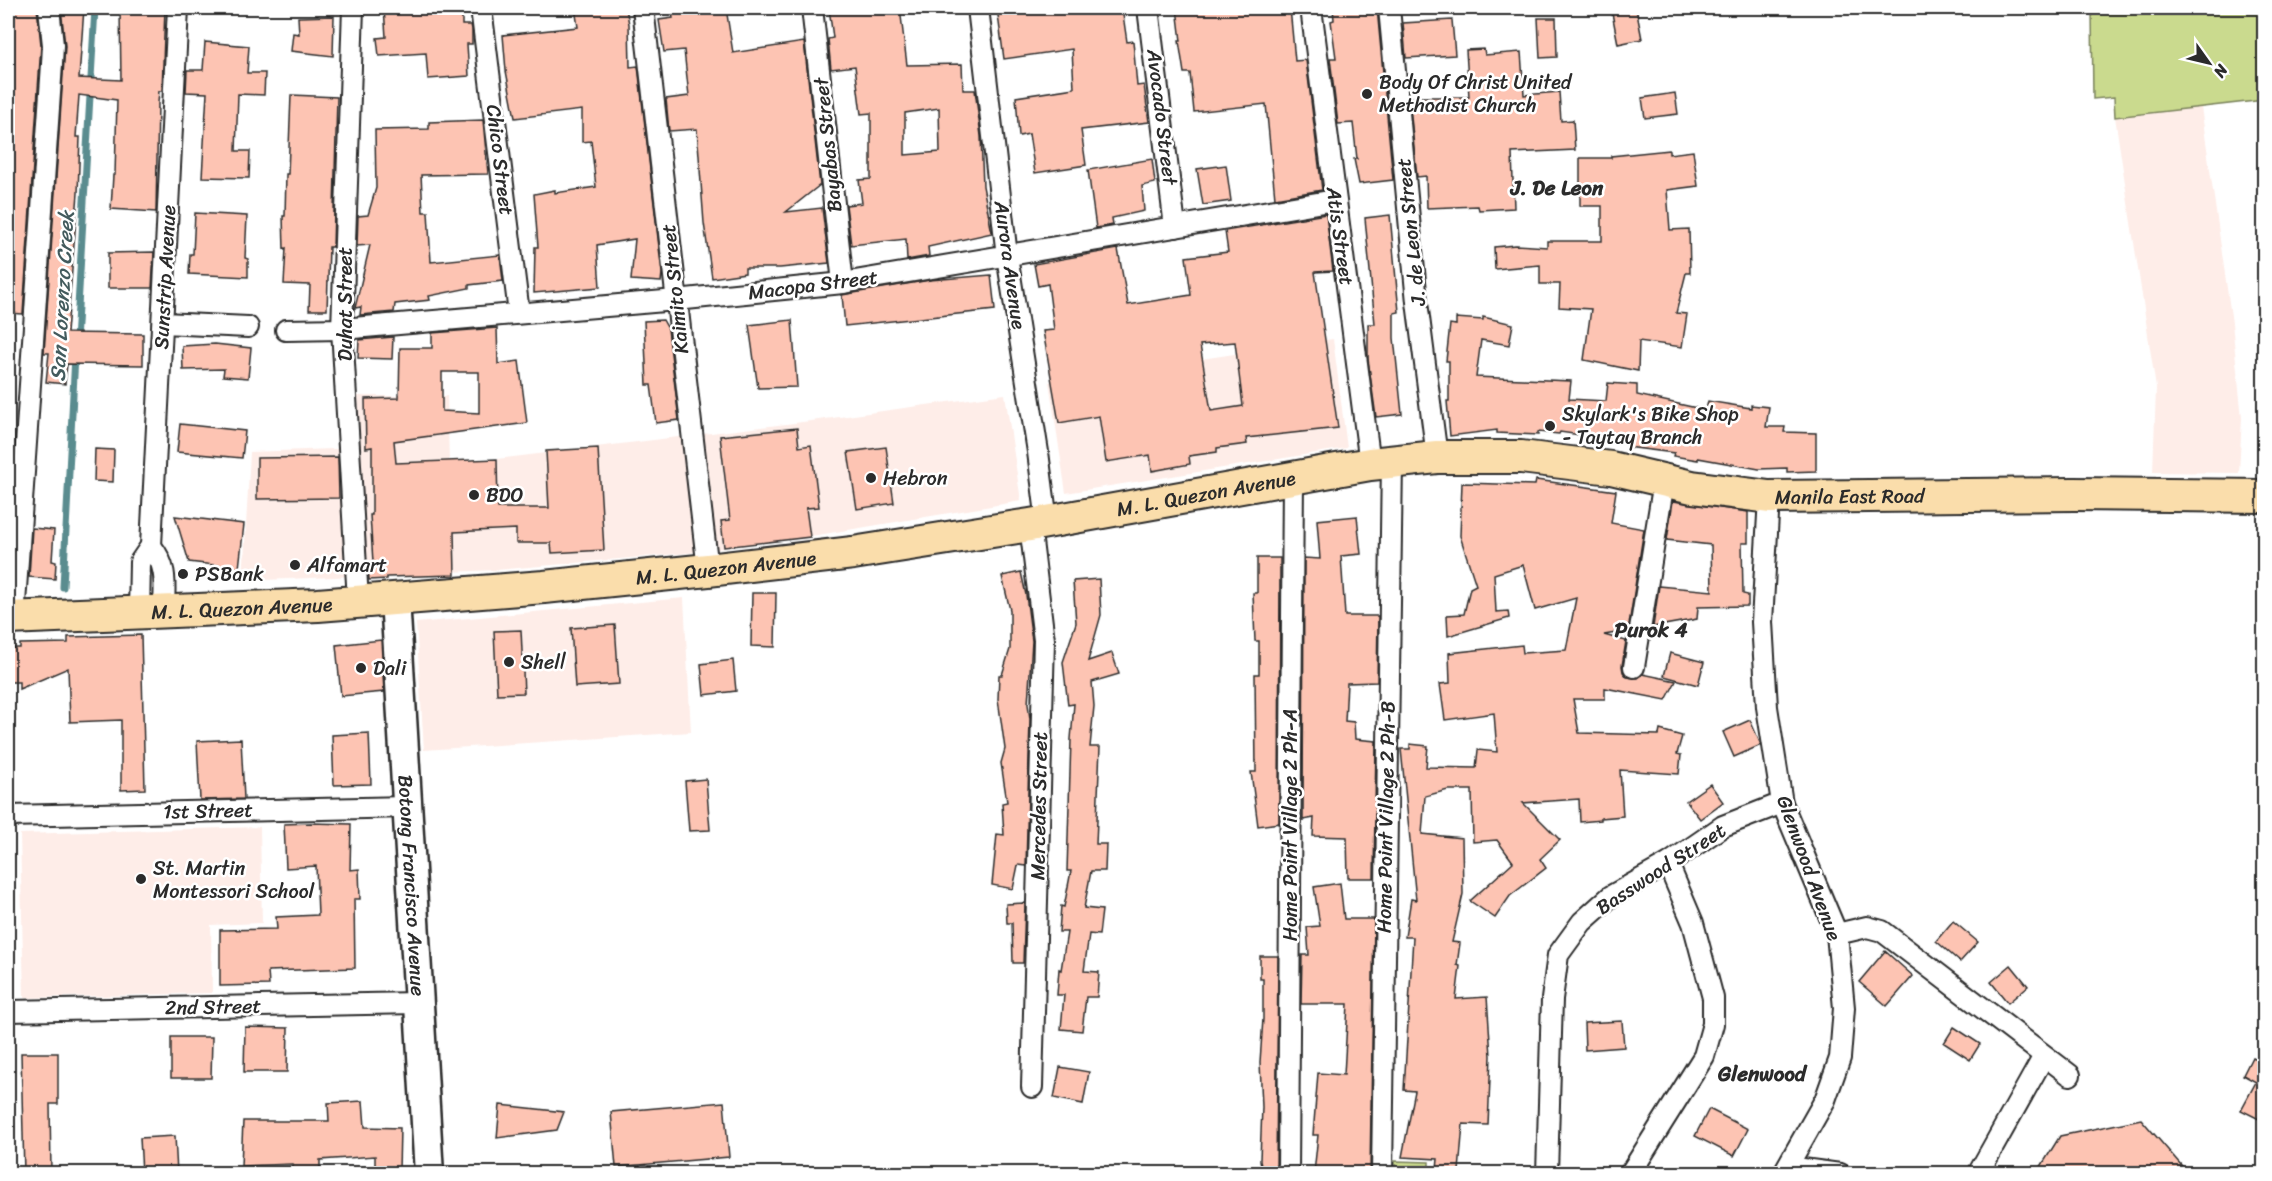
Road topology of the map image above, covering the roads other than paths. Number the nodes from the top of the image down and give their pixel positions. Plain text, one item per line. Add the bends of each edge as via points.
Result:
1 (48, 8) edge
2 (178, 8) edge
3 (353, 8) edge
4 (481, 8) edge
5 (644, 8) edge
6 (812, 8) edge
7 (978, 8) edge
8 (1148, 8) edge
9 (1311, 8) edge
10 (1389, 8) edge
11 (1335, 200) junction
12 (1175, 227) junction
13 (1007, 256) junction
14 (843, 283) junction
15 (676, 300) junction
16 (519, 313) junction
17 (163, 323) junction
18 (248, 327) dead end
19 (342, 329) junction
20 (286, 330) dead end
21 (1437, 457) junction
22 (1381, 463) junction
23 (1293, 477) junction
24 (1664, 481) junction
25 (1769, 496) junction
26 (2265, 496) edge
27 (1039, 523) junction
28 (708, 570) junction
29 (395, 598) junction
30 (358, 601) junction
31 (151, 613) junction
32 (11, 618) edge
33 (1634, 667) dead end
34 (1782, 803) junction
35 (408, 807) junction
36 (8, 816) edge
37 (1668, 864) junction
38 (1837, 934) junction
39 (418, 1003) junction
40 (8, 1011) edge
41 (2044, 1056) junction
42 (2070, 1075) dead end
43 (1032, 1087) dead end
44 (1786, 1170) edge
45 (429, 1173) edge
46 (1288, 1173) edge
47 (1382, 1173) edge
48 (1547, 1173) edge
49 (1629, 1173) edge
50 (1840, 1173) edge
51 (1978, 1173) edge

1 - 32 street via 52,64
2 - 17 street, Sunstrip Avenue
3 - 19 street, Duhat Street
4 - 16 street, Chico Street
5 - 15 street, Kaimito Street
6 - 14 street, Bayabas Street
7 - 13 street, Aurora Avenue
8 - 12 street, Avocado Street
9 - 11 street, Atis Street
10 - 21 street, J. de Leon Street
11 - 12 street, Macopa Street
11 - 22 street, Atis Street
12 - 13 street, Macopa Street
13 - 14 street, Macopa Street
13 - 27 street, Aurora Avenue via 1038,452
14 - 15 street, Macopa Street
15 - 16 street, Macopa Street
15 - 28 street, Kaimito Street
16 - 19 street, Macopa Street
17 - 18 street
17 - 31 street, Sunstrip Avenue via 151,546 164,572
19 - 20 street, Macopa Street
19 - 30 street, Duhat Street
21 - 22 main road, M. L. Quezon Avenue
21 - 24 main road, Manila East Road via 1521,457 1611,468
22 - 23 main road, M. L. Quezon Avenue
22 - 47 street, Home Point Village 2 Ph-B
23 - 27 main road, M. L. Quezon Avenue
23 - 46 street, Home Point Village 2 Ph-A
24 - 25 main road, Manila East Road
24 - 33 street
25 - 26 main road, Manila East Road
25 - 34 street, Glenwood Avenue via 1762,622 1767,707
27 - 28 main road, M. L. Quezon Avenue via 853,553
27 - 43 street, Mercedes Street via 1044,640
28 - 29 main road, M. L. Quezon Avenue
29 - 30 main road, M. L. Quezon Avenue
29 - 35 street, Botong Francisco Avenue
30 - 31 main road, M. L. Quezon Avenue
31 - 32 main road, M. L. Quezon Avenue
34 - 37 street, Basswood Street via 1723,826
34 - 38 street, Glenwood Avenue
35 - 36 street, 1st Street
35 - 39 street, Botong Francisco Avenue
37 - 48 street, Basswood Street via 1611,896 1582,922 1558,955 1552,999
37 - 49 street via 1693,923 1713,998 1713,1024 1704,1056
38 - 41 street via 1867,927 1882,931
38 - 44 street, Glenwood Avenue via 1844,1008 1840,1058 1826,1100
39 - 40 street, 2nd Street
39 - 45 street, Botong Francisco Avenue
41 - 42 street
41 - 51 street
44 - 50 street

